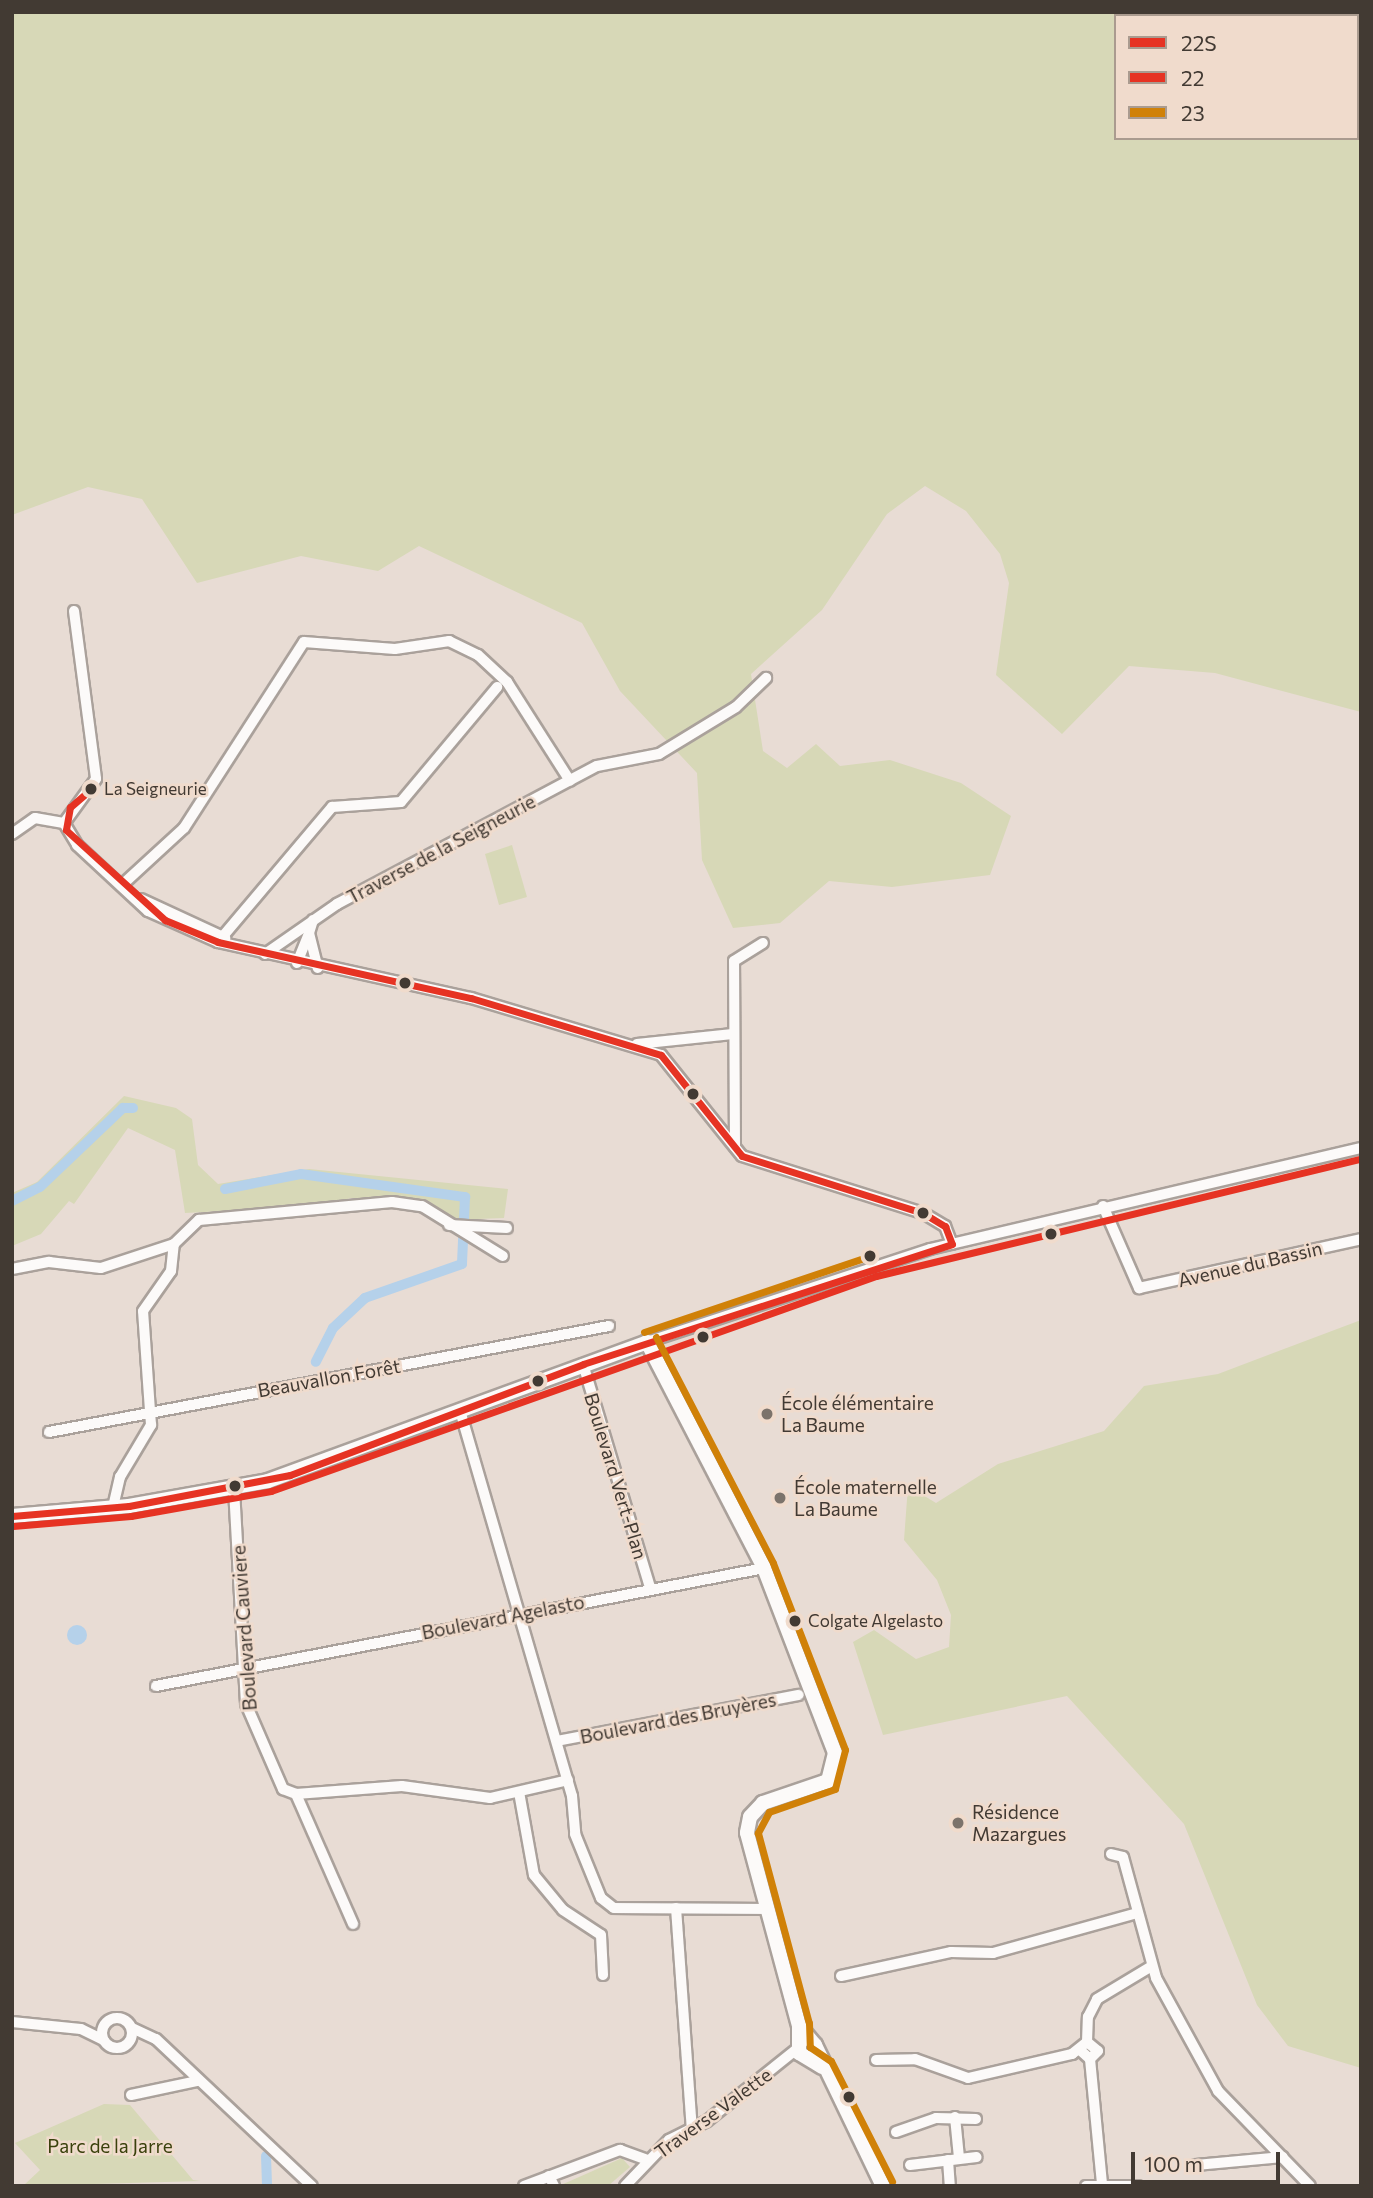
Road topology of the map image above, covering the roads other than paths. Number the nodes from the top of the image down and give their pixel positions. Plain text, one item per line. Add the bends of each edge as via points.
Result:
1 (74, 611) dead end
2 (766, 678) dead end
3 (497, 687) dead end
4 (570, 781) junction
5 (64, 823) junction
6 (12, 834) edge
7 (122, 885) junction
8 (313, 920) junction
9 (309, 933) junction
10 (219, 939) junction
11 (764, 943) dead end
12 (265, 954) junction
13 (297, 963) junction
14 (318, 968) junction
15 (732, 1034) junction
16 (633, 1045) junction
17 (735, 1147) junction
18 (1361, 1148) edge
19 (1103, 1206) junction
20 (448, 1225) junction
21 (507, 1228) dead end
22 (1361, 1239) edge
23 (174, 1244) junction
24 (952, 1244) junction
25 (503, 1256) dead end
26 (12, 1269) edge
27 (609, 1326) dead end
28 (647, 1342) junction
29 (583, 1364) junction
30 (153, 1411) junction
31 (460, 1414) junction
32 (49, 1432) dead end
33 (234, 1489) junction
34 (113, 1507) junction
35 (12, 1516) edge
36 (764, 1568) junction
37 (650, 1587) junction
38 (519, 1614) junction
39 (243, 1668) junction
40 (156, 1686) dead end
41 (799, 1695) dead end
42 (557, 1741) junction
43 (568, 1780) junction
44 (519, 1792) junction
45 (295, 1794) junction
46 (1111, 1854) dead end
47 (676, 1908) junction
48 (767, 1909) junction
49 (1133, 1914) junction
50 (353, 1924) dead end
51 (1152, 1966) junction
52 (603, 1975) dead end
53 (841, 1976) dead end
54 (12, 2022) edge
55 (107, 2022) junction
56 (81, 2029) junction
57 (132, 2033) junction
58 (104, 2040) junction
59 (1084, 2046) junction
60 (806, 2050) junction
61 (1090, 2059) junction
62 (876, 2060) dead end
63 (197, 2081) junction
64 (131, 2095) dead end
65 (955, 2117) junction
66 (976, 2119) dead end
67 (692, 2129) junction
68 (896, 2132) dead end
69 (977, 2157) dead end
70 (1283, 2157) junction
71 (959, 2158) junction
72 (648, 2160) junction
73 (948, 2160) junction
74 (910, 2165) dead end
75 (1196, 2165) dead end
76 (552, 2181) edge
77 (1102, 2184) edge
78 (312, 2186) edge
79 (524, 2186) edge
80 (625, 2186) edge
81 (883, 2186) edge
82 (950, 2186) edge
83 (1086, 2186) edge
84 (1138, 2186) edge
85 (1310, 2186) edge

1 - 5 street via 96,779
2 - 4 street, Traverse de la Seigneurie via 736,707 659,754 597,766
3 - 10 street via 401,802 332,807
4 - 7 street via 508,682 494,668 449,641 395,649 304,642 184,828
4 - 8 street, Traverse de la Seigneurie
5 - 6 street via 36,818
5 - 7 street via 77,845
7 - 10 street via 156,915
8 - 9 street
8 - 12 street, Traverse de la Seigneurie
9 - 13 street
9 - 14 street
10 - 12 street
11 - 15 street via 734,961
12 - 13 street
13 - 14 street
14 - 16 street via 471,998
15 - 16 street
15 - 17 street
16 - 17 street via 671,1064
17 - 24 street via 752,1162 803,1170 923,1213 945,1226
18 - 19 street
19 - 22 street, Avenue du Bassin via 1139,1288
19 - 24 street
20 - 21 street
20 - 23 street via 422,1206 358,1205 199,1220
20 - 25 street
23 - 26 street via 93,1269 49,1262
23 - 30 street via 172,1271 142,1317
24 - 28 street
27 - 30 street, Beauvallon Forêt
28 - 29 street
28 - 36 street
29 - 31 street
29 - 37 street, Boulevard Vert-Plan
30 - 32 street, Beauvallon Forêt
30 - 34 street via 147,1439 120,1477
31 - 33 street
31 - 38 street
33 - 34 street
33 - 39 street, Boulevard Cauviere
34 - 35 street
36 - 37 street, Boulevard Agelasto
36 - 48 street via 835,1753 828,1781 763,1802 750,1817 747,1833
37 - 38 street, Boulevard Agelasto
38 - 39 street, Boulevard Agelasto
38 - 42 street
39 - 40 street, Boulevard Agelasto
39 - 45 street, Boulevard Cauviere via 254,1729 280,1785
41 - 42 street, Boulevard des Bruyères
42 - 43 street
43 - 44 street
43 - 47 street via 575,1834 605,1905
44 - 45 street via 490,1798 402,1786
44 - 52 street via 534,1875 563,1910 601,1935
45 - 50 street, Boulevard Cauviere
46 - 49 street via 1123,1857
47 - 48 street
47 - 67 street
48 - 60 street
49 - 51 street
49 - 53 street via 993,1953 951,1952
51 - 59 street via 1097,1999 1088,2017
51 - 70 street via 1218,2091
54 - 56 street
55 - 56 street
55 - 57 street via 120,2018
55 - 58 street
56 - 58 street
57 - 58 street via 117,2048
57 - 63 street via 144,2033
59 - 61 street
59 - 61 street via 1098,2049
59 - 62 street via 968,2078 915,2059
60 - 67 street, Traverse Valette
60 - 81 street via 822,2067
61 - 77 street
63 - 64 street
63 - 78 street
65 - 66 street
65 - 68 street
65 - 71 street
67 - 72 street, Traverse Valette
69 - 71 street
70 - 75 street
70 - 85 street
71 - 73 street
72 - 76 street, Traverse Valette via 620,2150
72 - 80 street
73 - 74 street
73 - 82 street
76 - 79 street, Traverse Valette
77 - 83 street
77 - 84 street

